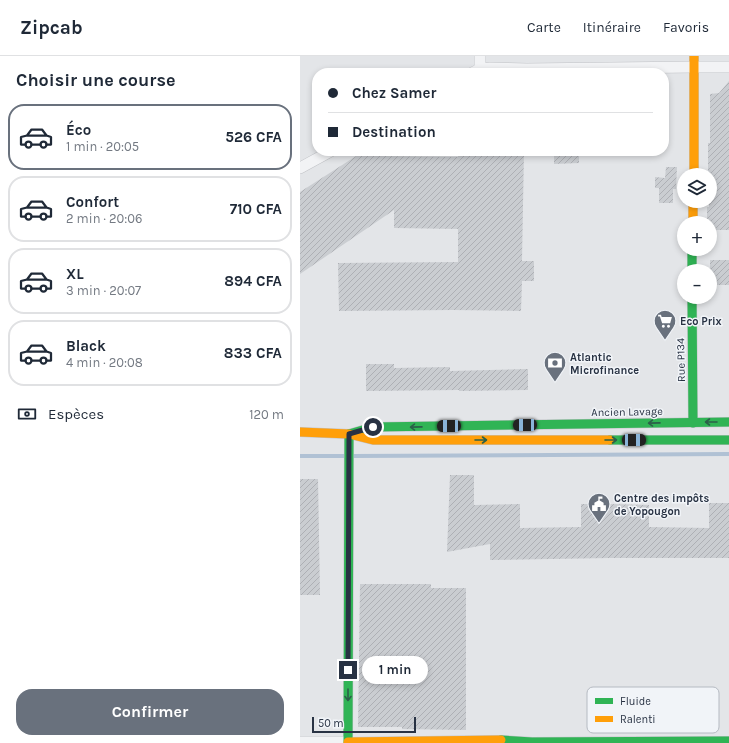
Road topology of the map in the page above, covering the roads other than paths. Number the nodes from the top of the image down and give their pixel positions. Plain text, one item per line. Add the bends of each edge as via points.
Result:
1 (480, 56) edge
2 (694, 61) edge
3 (729, 67) edge
4 (477, 68) edge
5 (548, 68) edge
6 (322, 156) edge
7 (300, 168) edge
8 (694, 168) edge
9 (692, 304) edge
10 (693, 422) junction
11 (729, 422) edge
12 (300, 432) edge
13 (349, 434) junction
14 (729, 440) edge
15 (729, 741) edge
16 (300, 742) edge
17 (348, 743) edge

1 - 4 street
2 - 3 street
2 - 5 street
2 - 8 street
6 - 7 street
9 - 10 street, Rue P134
11 -> 10 street, Ancien Lavage
10 -> 13 street, Ancien Lavage via 373,427
12 - 13 street
13 -> 14 street via 373,440
13 -> 17 street
15 - 17 street via 498,740
16 - 17 street

